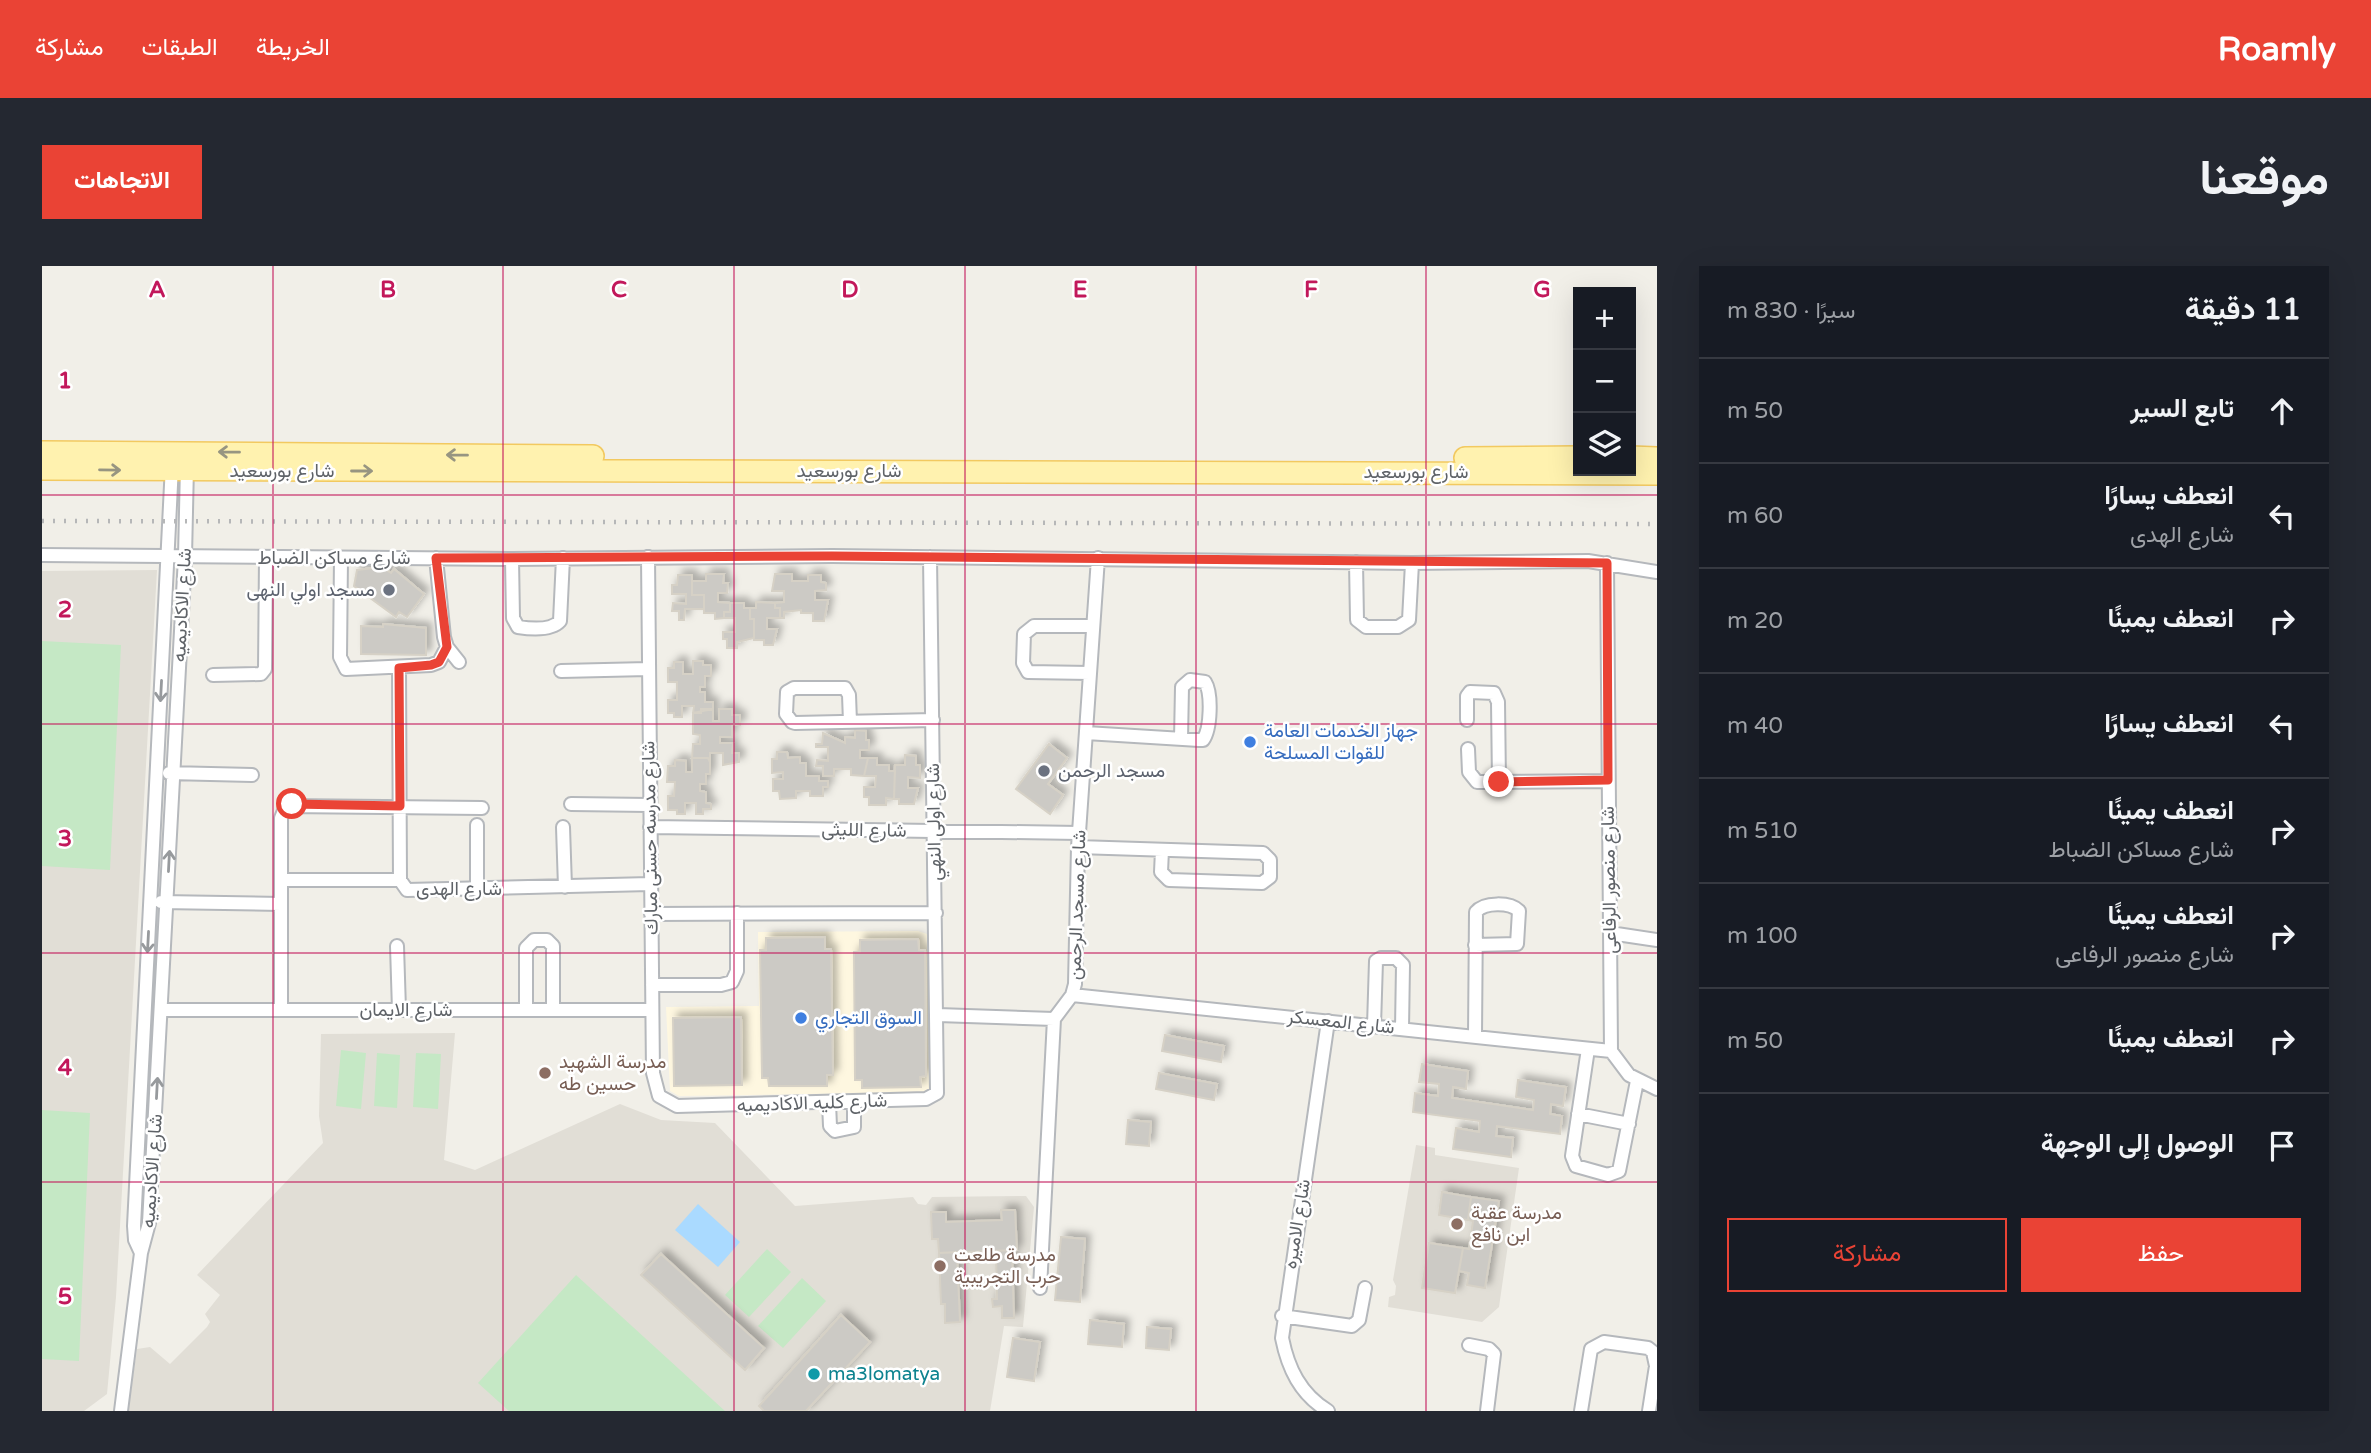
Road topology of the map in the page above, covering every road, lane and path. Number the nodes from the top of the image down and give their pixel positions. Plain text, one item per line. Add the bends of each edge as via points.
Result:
1 (42, 452) edge
2 (1636, 457) edge
3 (1657, 458) edge
4 (179, 461) junction
5 (1571, 462) edge
6 (42, 469) edge
7 (1657, 474) edge
8 (42, 555) edge
9 (167, 557) junction
10 (185, 557) junction
11 (648, 557) junction
12 (930, 557) junction
13 (266, 558) junction
14 (341, 558) junction
15 (436, 558) junction
16 (563, 558) junction
17 (1098, 558) junction
18 (512, 559) junction
19 (1356, 562) junction
20 (1412, 563) junction
21 (1607, 563) junction
22 (1657, 572) edge
23 (1093, 626) junction
24 (447, 647) junction
25 (459, 662) dead end
26 (399, 668) junction
27 (648, 669) junction
28 (561, 671) dead end
29 (1090, 673) junction
30 (213, 675) dead end
31 (933, 720) junction
32 (1467, 720) dead end
33 (850, 722) junction
34 (1086, 733) junction
35 (1181, 739) junction
36 (1468, 749) dead end
37 (157, 772) junction
38 (174, 773) junction
39 (252, 775) dead end
40 (1608, 780) junction
41 (1499, 782) junction
42 (571, 804) dead end
43 (649, 805) junction
44 (400, 806) junction
45 (482, 808) dead end
46 (477, 825) dead end
47 (563, 827) dead end
48 (650, 827) junction
49 (934, 831) junction
50 (1079, 833) junction
51 (1078, 847) junction
52 (1161, 850) junction
53 (281, 880) junction
54 (400, 880) junction
55 (650, 884) junction
56 (565, 887) junction
57 (477, 890) junction
58 (150, 902) junction
59 (167, 902) junction
60 (281, 904) junction
61 (936, 913) junction
62 (651, 914) junction
63 (737, 914) junction
64 (1610, 933) junction
65 (1657, 940) edge
66 (1475, 945) junction
67 (397, 946) dead end
68 (652, 985) junction
69 (1072, 995) junction
70 (161, 1010) junction
71 (281, 1010) junction
72 (399, 1010) junction
73 (527, 1010) junction
74 (553, 1010) junction
75 (652, 1010) junction
76 (938, 1015) junction
77 (1054, 1018) junction
78 (1328, 1021) junction
79 (1374, 1026) junction
80 (1402, 1029) junction
81 (1475, 1036) junction
82 (1588, 1049) junction
83 (1611, 1051) junction
84 (1637, 1081) junction
85 (939, 1086) joint
86 (1657, 1089) edge
87 (829, 1102) junction
88 (854, 1102) junction
89 (677, 1106) joint
90 (1578, 1114) junction
91 (139, 1120) junction
92 (155, 1122) junction
93 (1629, 1124) junction
94 (141, 1253) junction
95 (1040, 1288) dead end
96 (1365, 1288) dead end
97 (1282, 1316) junction
98 (1469, 1345) dead end
99 (121, 1411) edge
100 (1328, 1411) edge
101 (1487, 1411) edge
102 (1581, 1411) edge
103 (1649, 1411) edge

1 - 4 main road, شارع بورسعيد
2 - 3 main road
4 - 5 main road, شارع بورسعيد via 1179,467
6 -> 4 main road, شارع بورسعيد
4 - 9 street, شارع الاكاديميه
4 - 10 street, شارع الاكاديميه
5 - 7 main road, شارع بورسعيد
8 - 9 street, شارع مساكن الضباط
9 - 10 street, شارع مساكن الضباط
9 -> 37 street, شارع الاكاديميه
10 - 13 street, شارع مساكن الضباط
10 - 38 street, شارع الاكاديميه
11 - 12 street, شارع مساكن الضباط
11 - 16 street, شارع مساكن الضباط
11 - 27 street, شارع مدرسه حسنى مبارك
12 - 17 street, شارع مساكن الضباط
12 - 31 street, شارع اولى النهي
13 - 14 street, شارع مساكن الضباط
13 - 30 street via 265,669 261,674
14 - 15 street, شارع مساكن الضباط
14 - 26 street via 342,664 354,671
15 - 18 street, شارع مساكن الضباط
15 - 24 street
16 - 18 street, شارع مساكن الضباط
16 - 18 street via 560,621 551,627 524,628 513,618
17 - 19 street, شارع مساكن الضباط
17 - 23 street, شارع مسجد الرحمن
19 - 20 street, شارع مساكن الضباط
19 - 20 street via 1357,620 1366,627 1398,627 1409,620
20 - 21 street, شارع مساكن الضباط
21 - 22 street, شارع مساكن الضباط
21 - 40 street, شارع منصور الرفاعى
23 - 29 street, شارع مسجد الرحمن
23 - 29 street via 1034,626 1024,634 1023,663 1028,673
24 - 25 street
24 - 26 street via 439,662
26 - 44 street, شارع الهدى
27 - 28 street
27 - 43 street, شارع مدرسه حسنى مبارك
29 - 34 street, شارع مسجد الرحمن
31 - 33 street
31 - 49 street, شارع اولى النهي
32 - 41 street via 1470,692 1494,693
33 - 33 street via 792,722 786,715 788,692 794,688 845,688
34 - 35 street
34 - 50 street, شارع مسجد الرحمن
35 - 35 street via 1206,737 1209,689 1205,682 1190,680 1182,687
36 - 41 street via 1472,779
37 - 38 street
37 - 58 street, شارع الاكاديميه
38 - 39 street
59 -> 38 street, شارع الاكاديميه
40 - 41 street
40 - 64 street, شارع منصور الرفاعى
42 - 43 street
43 - 48 street, شارع مدرسه حسنى مبارك
44 - 45 street
44 - 53 street via 286,806 281,818
44 - 54 street, شارع الهدى
46 - 57 street
47 - 56 street
48 - 49 street, شارع الليثى
48 - 55 street, شارع مدرسه حسنى مبارك
49 - 50 street, شارع الليثى
49 - 61 street, شارع اولى النهي
50 - 51 street, شارع مسجد الرحمن
51 - 52 street
51 - 69 street, شارع مسجد الرحمن
52 - 52 street via 1263,853 1270,860 1270,877 1262,883 1169,880 1162,876
53 - 54 street
53 - 60 street
54 - 57 street, شارع الهدى via 412,892
55 - 56 street, شارع الهدى
55 - 62 street, شارع مدرسه حسنى مبارك
56 - 57 street, شارع الهدى
58 - 59 street
58 -> 91 street, شارع الاكاديميه
59 - 60 street
59 - 70 street, شارع الاكاديميه
60 - 71 street
61 - 63 street
61 - 76 street, شارع اولى النهي
62 - 63 street
62 - 68 street, شارع مدرسه حسنى مبارك
63 - 68 street via 737,971 732,982
64 - 65 street
64 - 83 street, شارع منصور الرفاعى
66 - 66 street via 1479,908 1510,906 1519,911 1517,944
66 - 81 street
67 - 72 street
68 - 75 street, شارع مدرسه حسنى مبارك
69 - 77 street, شارع مسجد الرحمن
69 - 78 street, شارع المعسكر
70 - 71 street, شارع الايمان
92 -> 70 street, شارع الاكاديميه
71 - 72 street, شارع الايمان
72 - 73 street, شارع الايمان
73 - 74 street, شارع الايمان
73 - 74 street via 526,948 534,940 547,940 553,946
74 - 75 street, شارع الايمان
75 - 89 street, شارع مدرسه حسنى مبارك via 655,1086 659,1096
76 - 77 street
76 - 85 street, شارع اولى النهي
77 - 95 street
78 - 79 street, شارع المعسكر
78 - 97 street, شارع الاميره
79 - 80 street, شارع المعسكر
79 - 80 street via 1376,961 1396,958 1403,965
80 - 81 street, شارع المعسكر
81 - 82 street, شارع المعسكر
82 - 83 street, شارع المعسكر
82 - 90 street
83 - 84 street
84 - 86 street
84 - 93 street
85 - 88 street, شارع كليه الاكاديميه via 926,1100
87 - 88 street, شارع كليه الاكاديميه
87 - 88 street via 830,1126 835,1130 854,1127
87 - 89 street, شارع كليه الاكاديميه
90 - 93 street
90 - 93 street via 1573,1161 1581,1168 1608,1175 1622,1165
91 - 92 street
91 - 94 street, شارع الاكاديميه via 134,1226
92 - 94 street, شارع الاكاديميه via 149,1234
94 - 99 street
96 - 97 street via 1359,1320 1352,1325
97 - 100 street, شارع الاميره via 1284,1349 1295,1379
98 - 101 street via 1494,1354
102 - 103 street via 1591,1349 1604,1342 1653,1352 1656,1366

